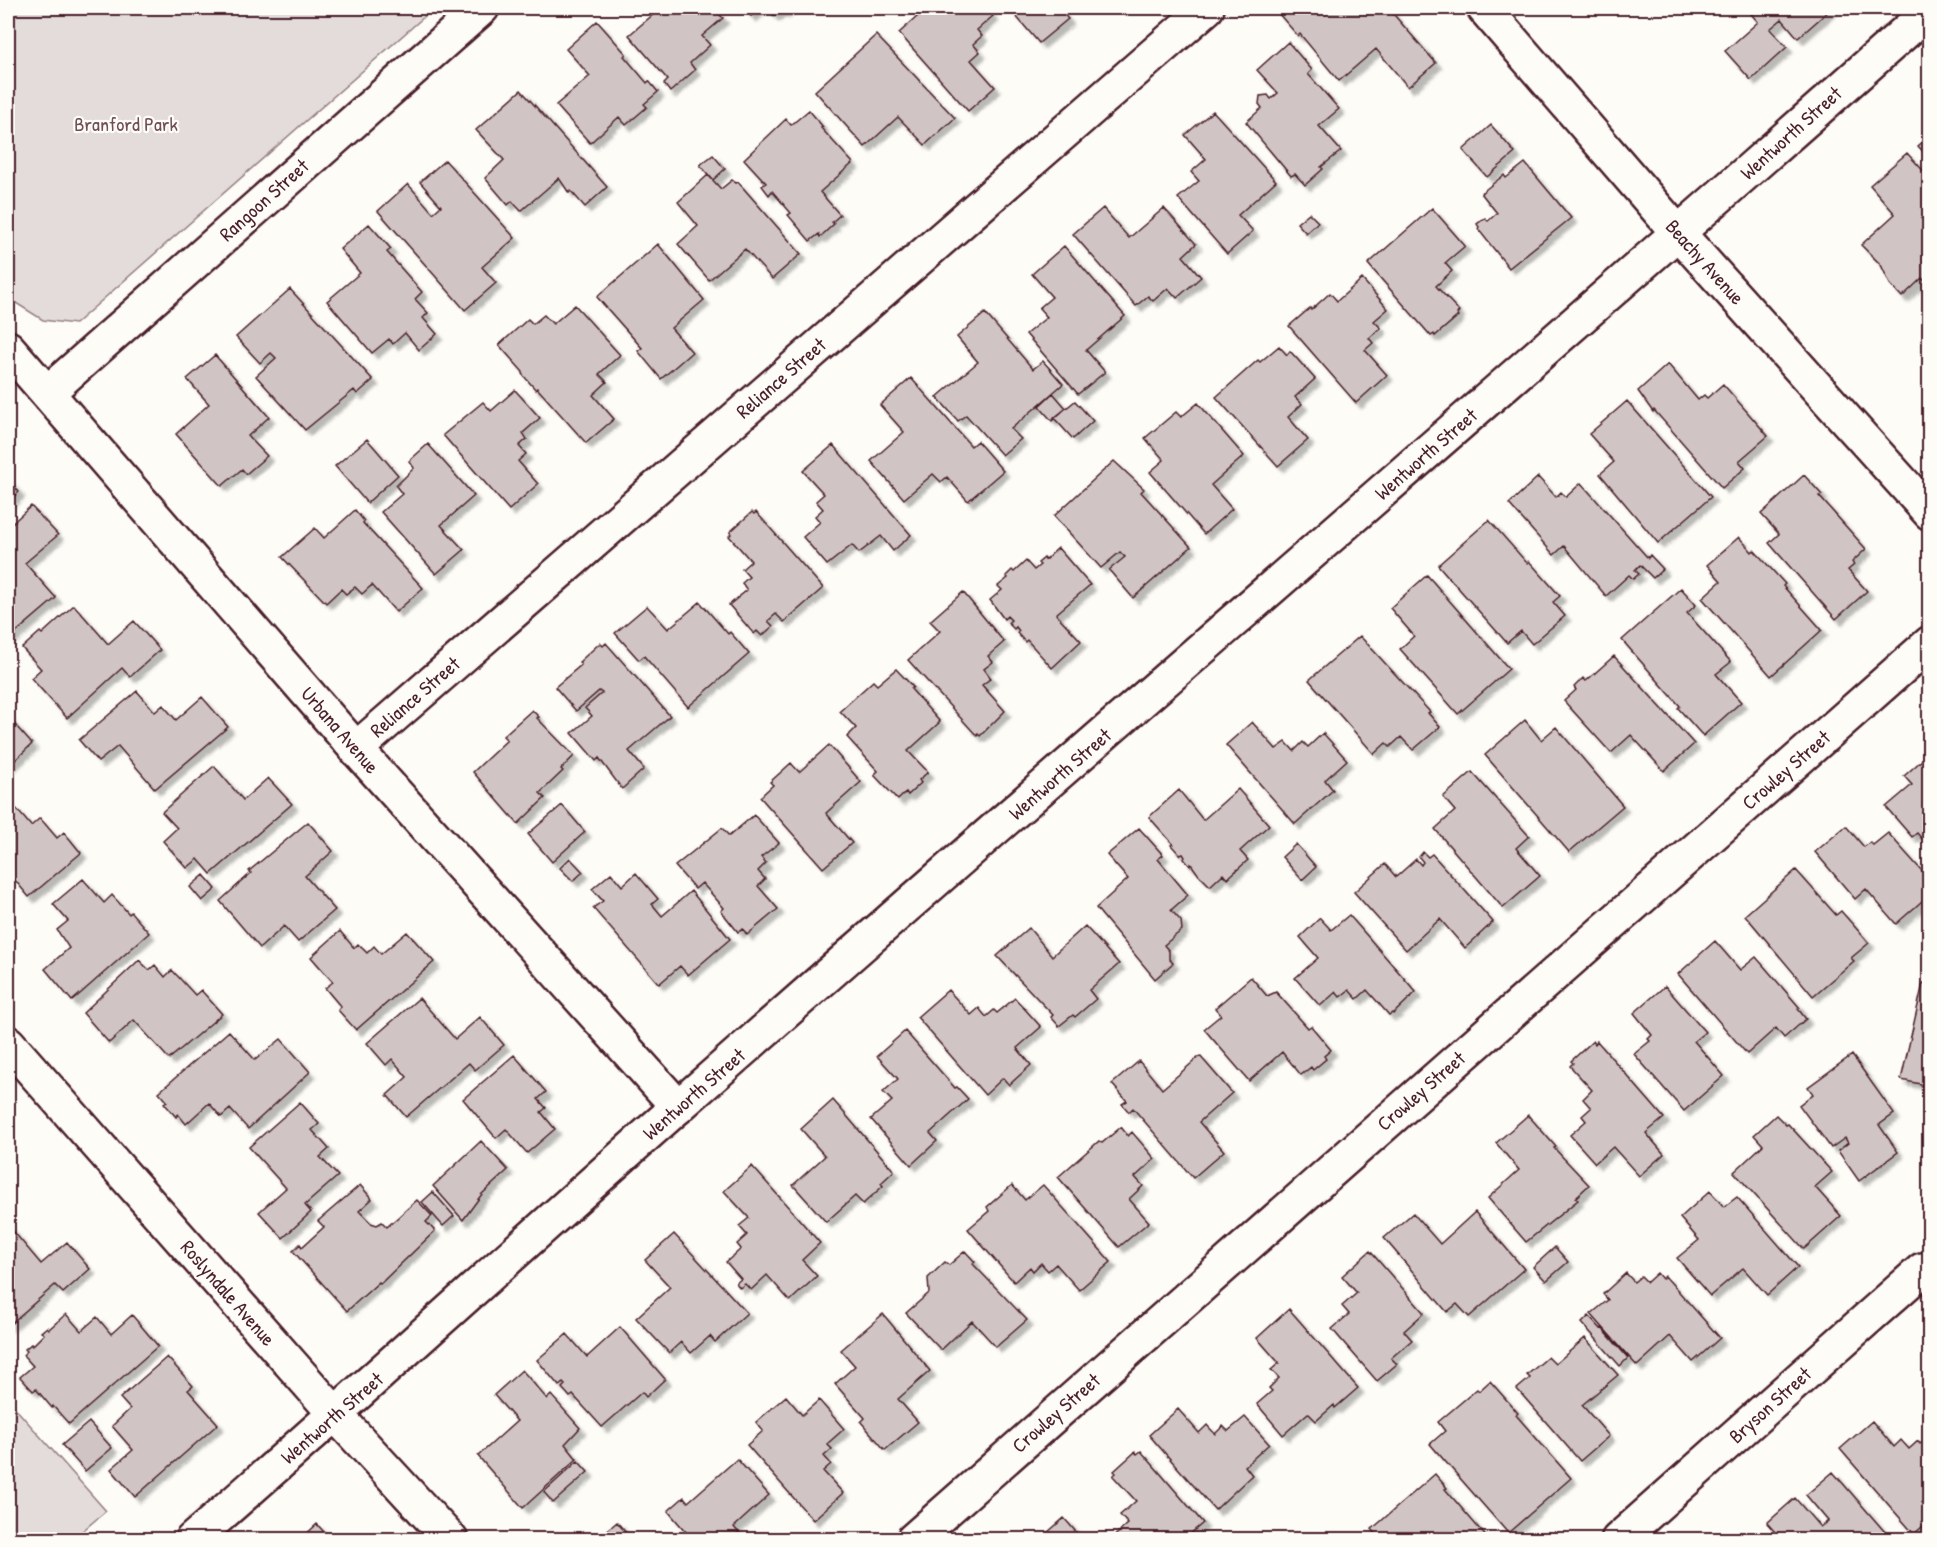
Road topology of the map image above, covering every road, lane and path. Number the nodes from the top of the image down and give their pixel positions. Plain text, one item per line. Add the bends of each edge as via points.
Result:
1 (482, 8) edge
2 (1207, 8) edge
3 (1484, 8) edge
4 (1929, 10) edge
5 (1679, 234) junction
6 (8, 348) edge
7 (47, 393) junction
8 (1929, 513) edge
9 (1929, 644) edge
10 (356, 749) junction
11 (8, 1043) edge
12 (678, 1107) junction
13 (1922, 1270) dead end
14 (336, 1415) junction
15 (192, 1539) edge
16 (451, 1539) edge
17 (913, 1539) edge
18 (1618, 1539) edge

1 - 7 street, Rangoon Street
2 - 10 street, Reliance Street
3 - 5 street, Beachy Avenue
4 - 5 street, Wentworth Street
5 - 8 street, Beachy Avenue
5 - 12 street, Wentworth Street
6 - 7 street, Urbana Avenue
7 - 10 street, Urbana Avenue
9 - 17 street, Crowley Street
10 - 12 street, Urbana Avenue
11 - 14 street, Roslyndale Avenue
12 - 14 street, Wentworth Street
13 - 18 street, Bryson Street
14 - 15 street, Wentworth Street
14 - 16 street, Roslyndale Avenue

